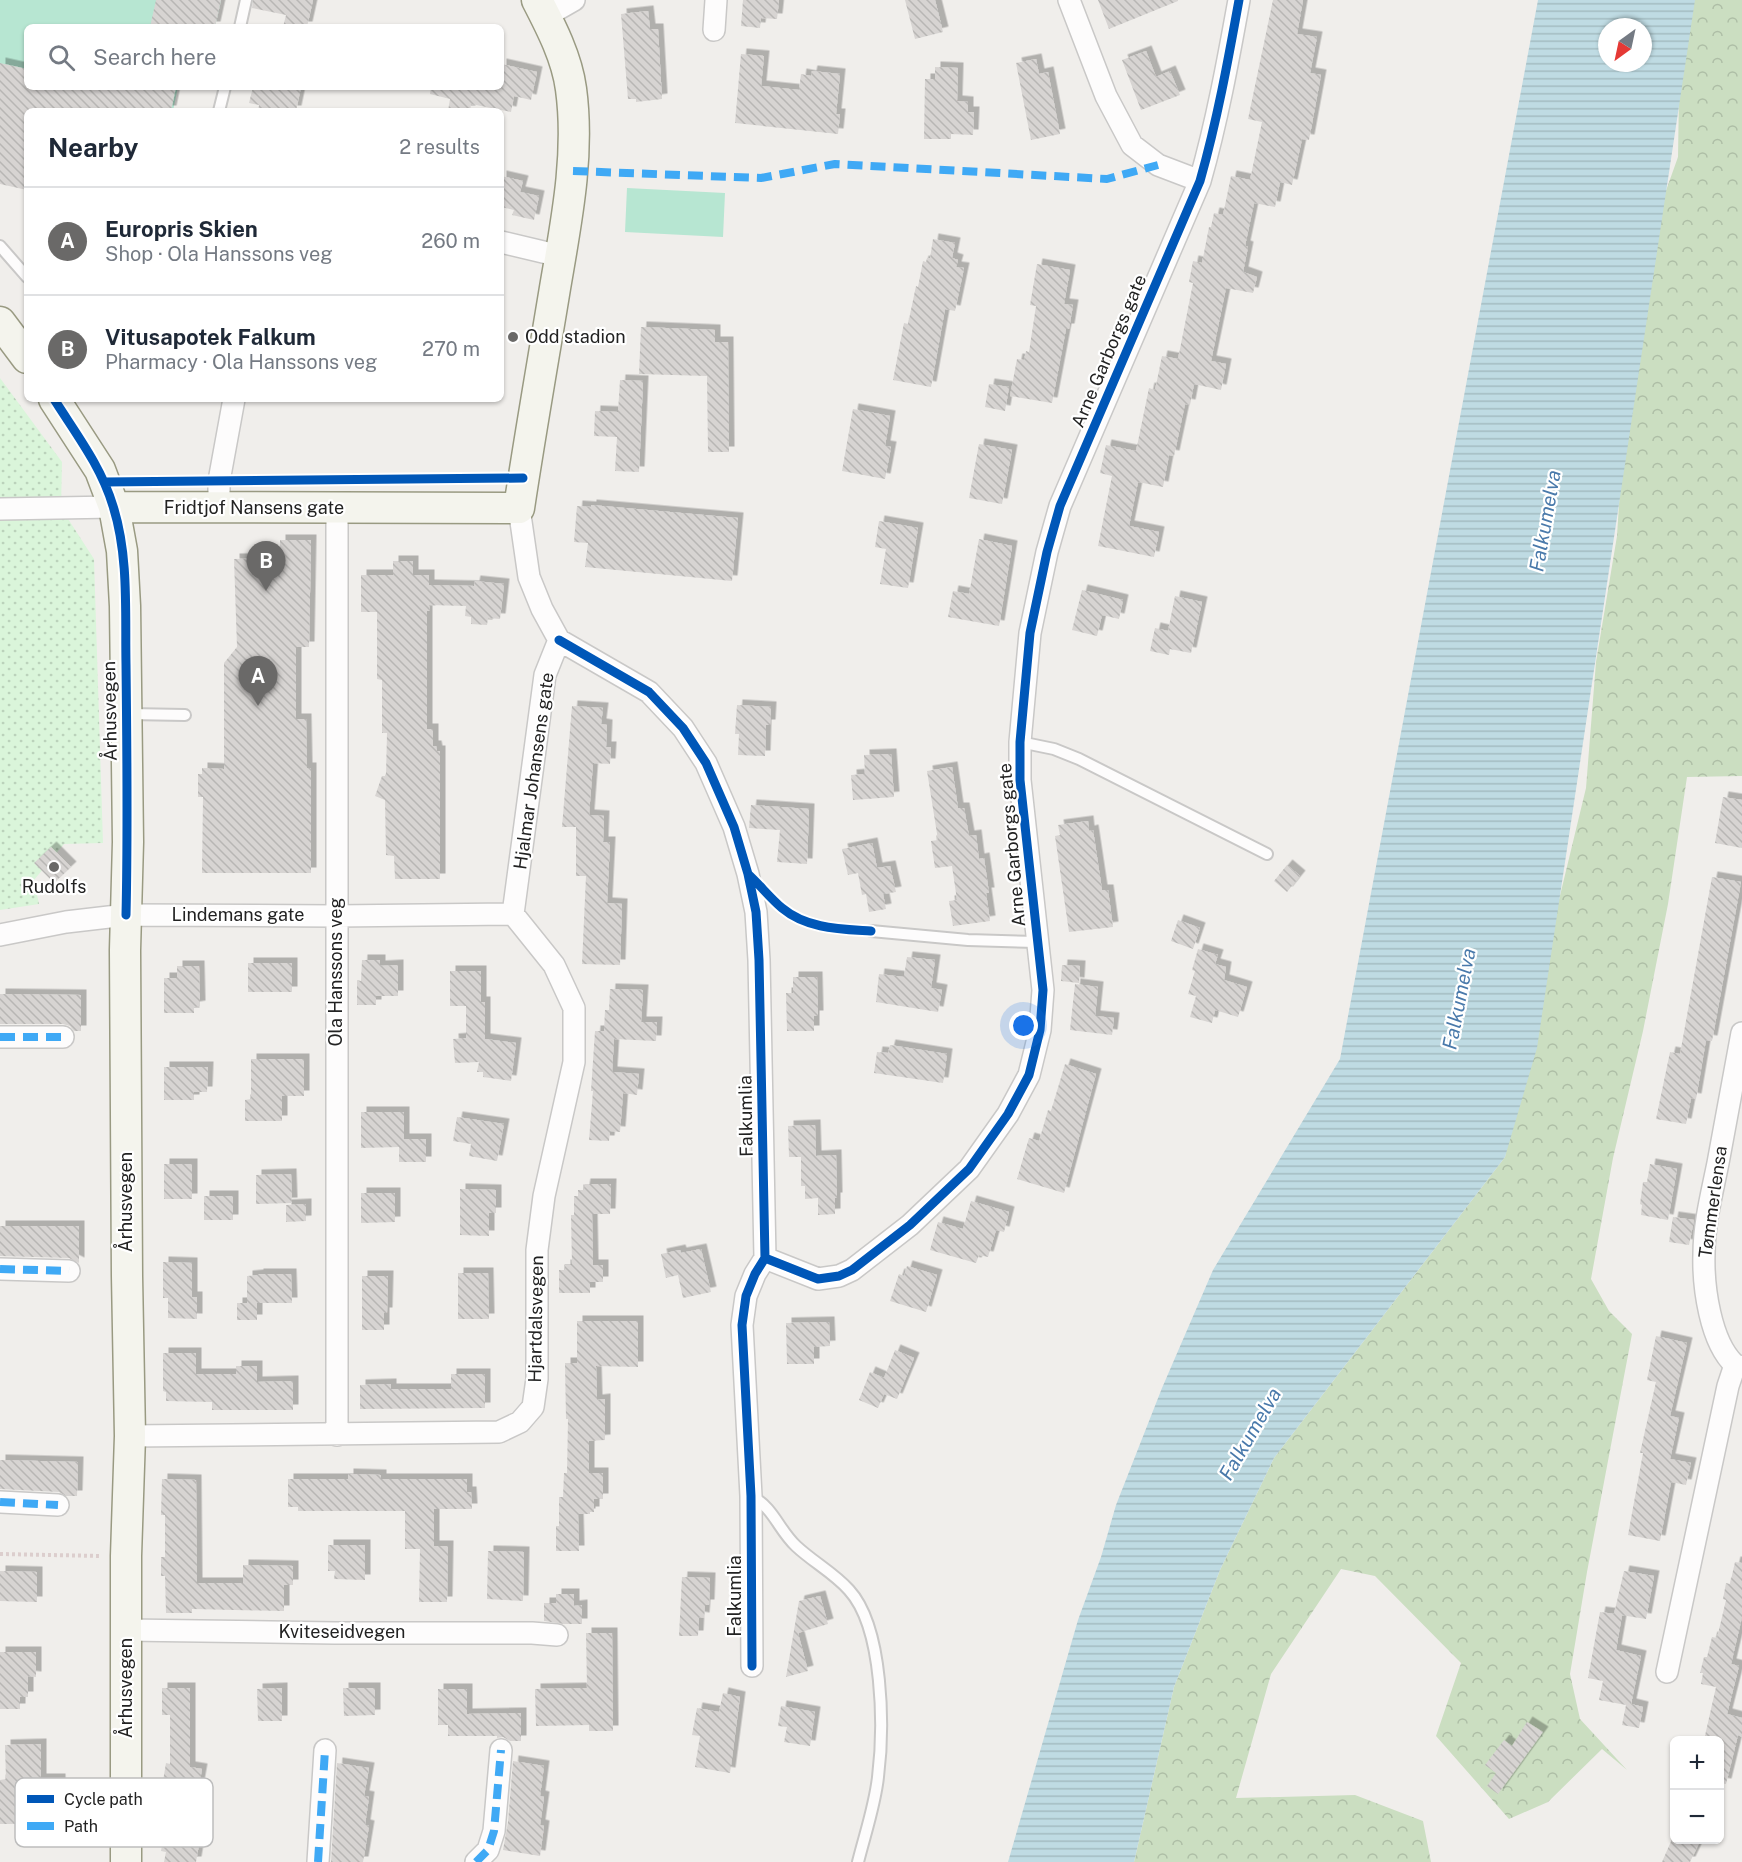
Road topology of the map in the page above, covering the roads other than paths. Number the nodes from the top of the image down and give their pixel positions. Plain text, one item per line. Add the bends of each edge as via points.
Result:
1 (246, 0) edge
2 (574, 0) edge
3 (716, 0) edge
4 (1069, 0) edge
5 (1239, 0) edge
6 (541, 8) edge
7 (241, 24) edge
8 (714, 30) dead end
9 (224, 90) edge
10 (220, 108) edge
11 (1200, 181) junction
12 (504, 243) edge
13 (2, 247) edge
14 (560, 256) junction
15 (24, 273) edge
16 (0, 322) edge
17 (24, 354) edge
18 (56, 402) edge
19 (233, 402) edge
20 (114, 507) junction
21 (219, 507) junction
22 (337, 508) junction
23 (519, 508) junction
24 (0, 509) edge
25 (559, 640) junction
26 (127, 714) junction
27 (185, 715) dead end
28 (1020, 742) junction
29 (1267, 854) dead end
30 (513, 914) junction
31 (126, 915) junction
32 (336, 916) junction
33 (871, 931) dead end
34 (0, 934) edge
35 (1037, 942) junction
36 (1742, 1033) edge
37 (0, 1037) edge
38 (63, 1037) dead end
39 (765, 1258) junction
40 (0, 1269) edge
41 (69, 1271) dead end
42 (1738, 1366) edge
43 (337, 1435) junction
44 (130, 1436) junction
45 (751, 1496) junction
46 (0, 1503) edge
47 (58, 1505) dead end
48 (126, 1630) junction
49 (557, 1635) dead end
50 (752, 1666) dead end
51 (1667, 1672) dead end
52 (325, 1750) dead end
53 (501, 1750) dead end
54 (126, 1778) edge
55 (318, 1862) edge
56 (476, 1862) edge
57 (858, 1862) edge

1 - 7 lane
2 - 6 street
3 - 8 street
4 - 11 street via 1106,96 1132,145 1158,165
5 - 11 street, Arne Garborgs gate via 1226,78
6 - 14 street via 563,57 571,87 573,171
9 - 10 lane
11 - 28 street, Arne Garborgs gate via 1060,506 1030,633
12 - 14 street
13 - 15 lane
14 - 23 street
16 - 17 street
18 - 20 street via 100,470
19 - 21 street via 219,481
20 - 21 street, Fridtjof Nansens gate
20 - 24 street
20 - 26 street, Århusvegen via 122,551
21 - 22 street, Fridtjof Nansens gate
22 - 23 street, Fridtjof Nansens gate
22 - 32 street, Ola Hanssons veg
23 - 25 street via 529,577
25 - 30 street, Hjalmar Johansens gate via 545,675
25 - 39 street, Falkumlia via 649,692 683,728 706,763 734,827 756,912
26 - 27 lane
26 - 31 street, Århusvegen
28 - 29 lane via 1079,759
28 - 35 street, Arne Garborgs gate via 1020,780
30 - 32 street, Lindemans gate
30 - 43 street, Hjartdalsvegen via 554,965 574,1008 574,1062 544,1196 537,1250 537,1379 533,1407 520,1422 500,1432
31 - 32 street, Lindemans gate
31 - 34 street, Lindemans gate
31 - 44 street, Århusvegen
32 - 43 street, Ola Hanssons veg
33 - 35 lane
35 - 39 street, Arne Garborgs gate via 1043,990 1040,1030 1029,1075 1008,1114 969,1169 910,1225 839,1276 818,1279
36 - 42 street, Tømmerlensa via 1704,1253 1717,1338 1726,1357
37 - 38 street
39 - 45 street, Falkumlia via 746,1296 742,1325
40 - 41 street
42 - 51 street, Tømmerlensa via 1717,1431
43 - 44 street, Hjartdalsvegen
44 - 48 street, Århusvegen
45 - 50 street, Falkumlia
45 - 57 lane via 770,1510 795,1545 850,1591 863,1611 872,1641 880,1695 878,1778
46 - 47 street
48 - 49 street, Kviteseidvegen
48 - 54 street, Århusvegen
52 - 55 street
53 - 56 street via 494,1831 488,1850

